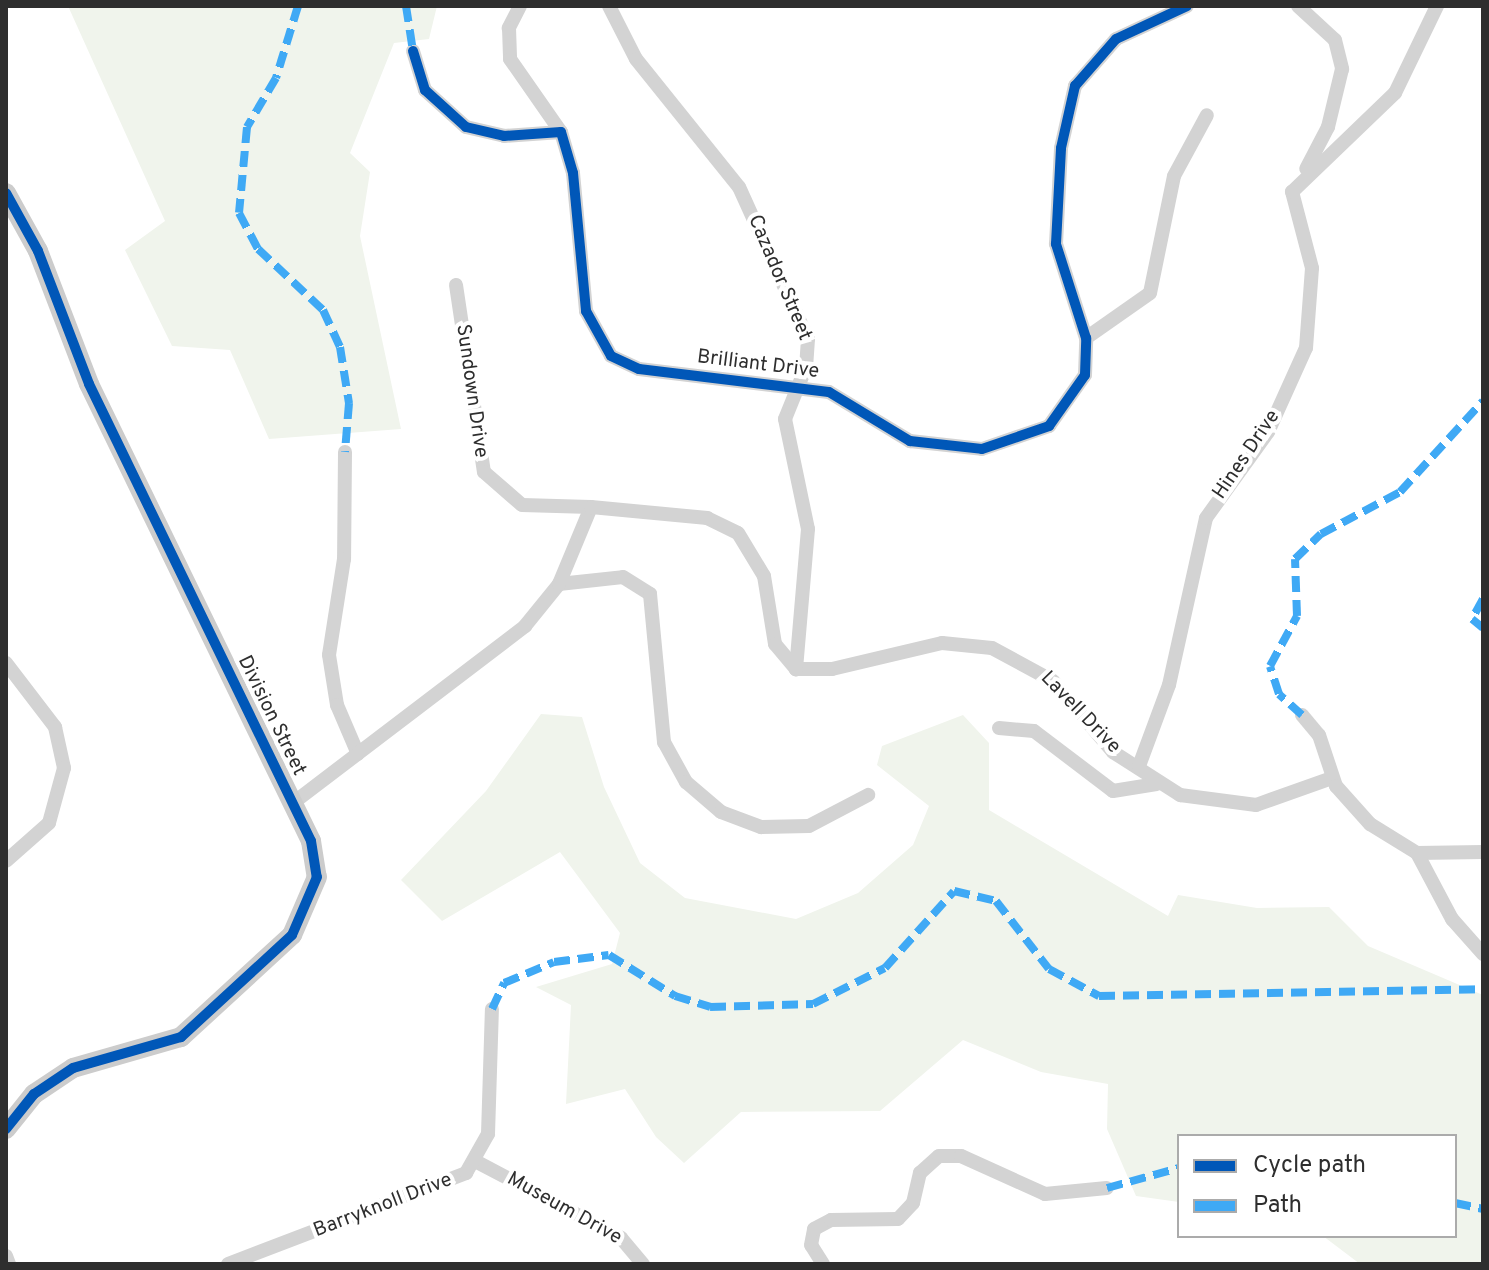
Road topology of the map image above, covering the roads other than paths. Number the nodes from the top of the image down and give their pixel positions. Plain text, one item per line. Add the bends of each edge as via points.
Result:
1 (520, 6) edge
2 (609, 6) edge
3 (1187, 6) edge
4 (1298, 6) edge
5 (1437, 6) edge
6 (413, 51) dead end
7 (1207, 115) dead end
8 (561, 132) junction
9 (1297, 183) junction
10 (6, 193) edge
11 (456, 285) dead end
12 (1086, 338) junction
13 (793, 387) junction
14 (345, 452) dead end
15 (591, 507) junction
16 (559, 584) junction
17 (6, 663) edge
18 (796, 669) junction
19 (1302, 715) dead end
20 (999, 728) dead end
21 (358, 754) junction
22 (1139, 766) junction
23 (1332, 778) junction
24 (1156, 784) junction
25 (868, 795) dead end
26 (293, 803) junction
27 (1482, 851) edge
28 (1417, 853) junction
29 (6, 861) edge
30 (1483, 954) edge
31 (492, 1009) dead end
32 (6, 1129) edge
33 (477, 1162) junction
34 (1107, 1188) dead end
35 (6, 1256) edge
36 (9, 1264) edge
37 (228, 1264) edge
38 (643, 1264) edge
39 (823, 1264) edge

1 - 8 street, Brilliant Drive via 509,28 510,59
2 - 13 street, Cazador Street via 626,45 719,157 753,215 808,339 806,367
3 - 12 street, Brilliant Drive via 1098,53 1071,101 1056,244
4 - 9 street via 1335,40 1342,69 1328,127
5 - 9 street via 1395,93
6 - 8 street via 425,90 466,127 504,136
7 - 12 street via 1174,176 1150,293
8 - 13 street, Brilliant Drive via 573,173 586,311 599,343 639,369
9 - 22 street, Hines Drive via 1292,202 1313,295 1306,348 1268,432 1206,518 1169,685
10 - 26 street, Division Street via 38,251 89,384
11 - 15 street, Sundown Drive via 484,472 522,505
12 - 13 street, Brilliant Drive via 1085,375 1064,413 1032,435 982,449 910,441 840,396
13 - 18 street, Cazador Street via 786,428 808,529
14 - 21 street via 344,559 329,655 337,705
15 - 16 street
15 - 18 street via 692,515 738,533 764,576 775,644
16 - 21 street via 525,626
16 - 25 street via 623,577 650,594 664,742 686,782 721,812 761,827 809,826
17 - 29 street via 55,727 64,768 49,823
18 - 22 street, Lavell Drive via 832,669 942,643 992,648 1053,681 1113,752
19 - 23 street via 1319,735
20 - 24 street via 1034,731 1113,791
21 - 26 street
22 - 24 street, Lavell Drive
23 - 24 street, Lavell Drive via 1256,805 1205,802
23 - 28 street via 1370,824
26 - 32 street, Division Street via 311,841 317,877 292,935 181,1037 73,1068 34,1094
27 - 28 street
28 - 30 street via 1452,919
31 - 33 street via 488,1134
33 - 37 street, Barryknoll Drive via 456,1180
33 - 38 street, Museum Drive via 621,1238
34 - 39 street via 1045,1194 961,1156 939,1156 920,1173 913,1203 898,1219 831,1220 814,1229 811,1245
35 - 36 street

